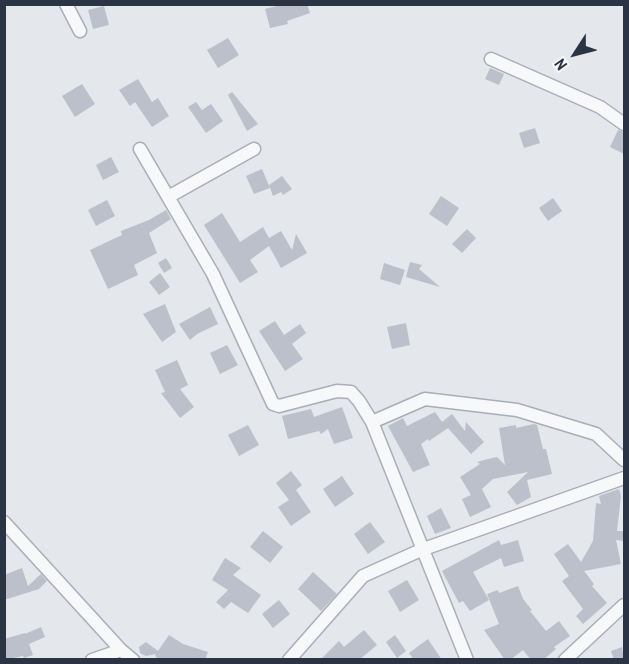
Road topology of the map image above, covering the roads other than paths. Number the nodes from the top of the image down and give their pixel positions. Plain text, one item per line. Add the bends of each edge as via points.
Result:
1 (66, 4) edge
2 (80, 31) dead end
3 (491, 59) dead end
4 (624, 124) edge
5 (140, 149) dead end
6 (254, 149) dead end
7 (168, 197) junction
8 (372, 422) junction
9 (624, 460) edge
10 (624, 478) edge
11 (4, 522) edge
12 (421, 550) junction
13 (624, 605) edge
14 (578, 648) junction
15 (121, 650) junction
16 (92, 660) edge
17 (134, 660) edge
18 (289, 660) edge
19 (467, 660) edge
20 (565, 660) edge
21 (585, 660) edge

1 - 2 street
3 - 4 street via 600,107
5 - 7 street
6 - 7 street
7 - 8 street via 213,274 273,404 279,406 337,391 351,392
8 - 9 street via 425,399 517,410 596,434
8 - 12 street
10 - 12 street
11 - 15 street
12 - 18 street via 363,576
12 - 19 street
13 - 14 street
14 - 20 street
14 - 21 street
15 - 16 street
15 - 17 street

